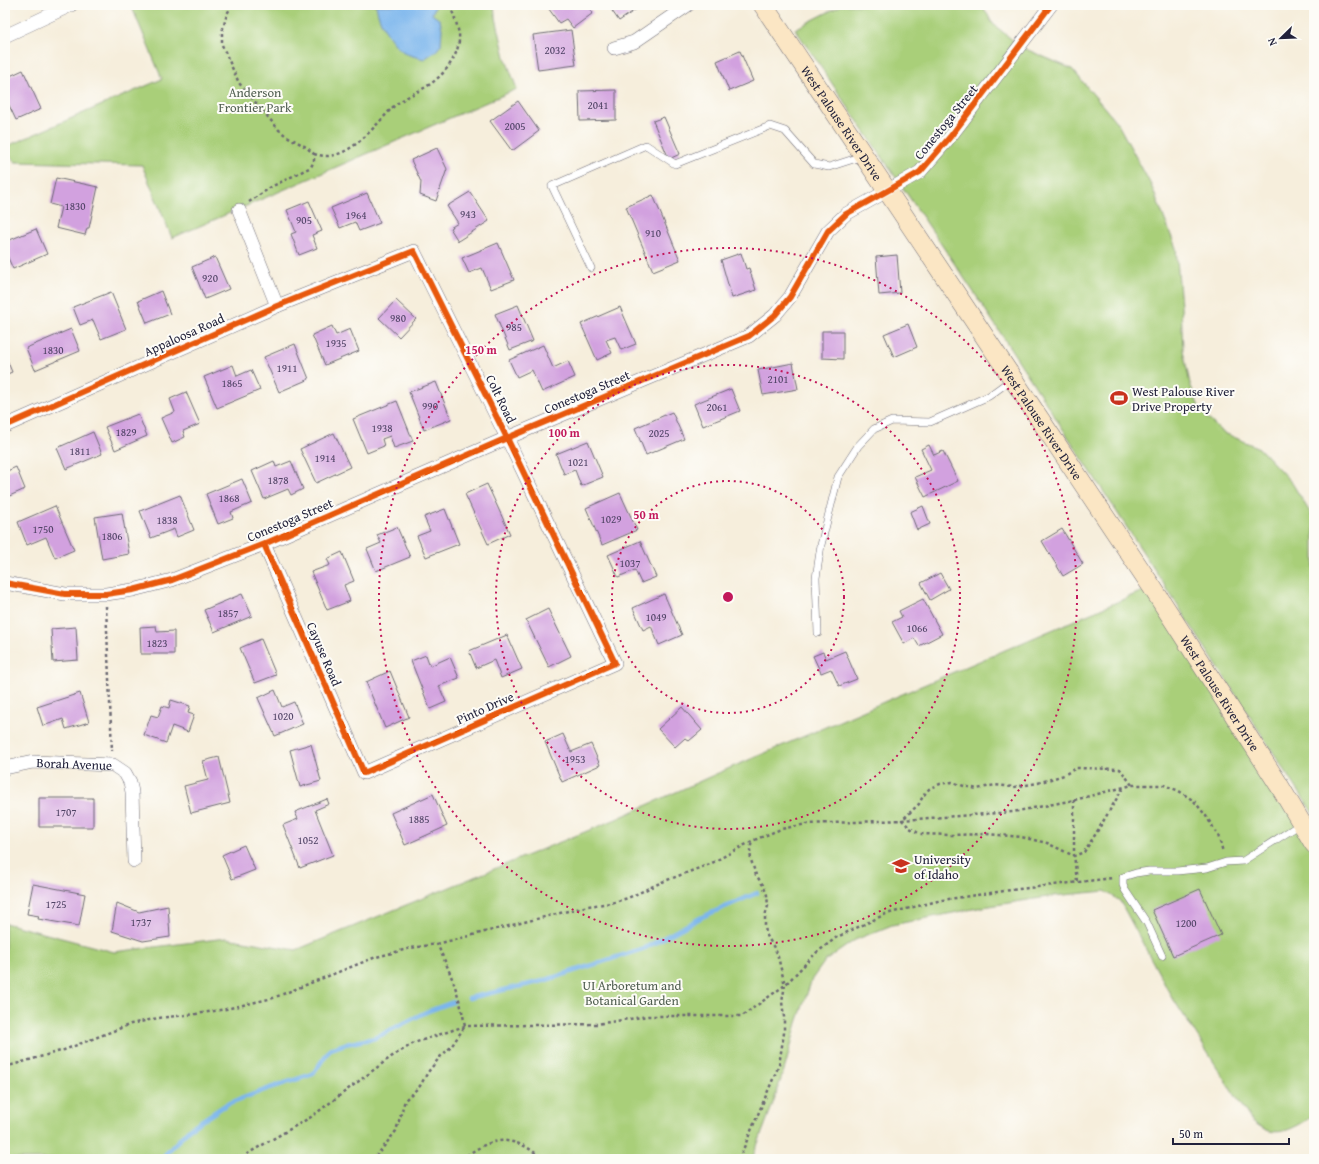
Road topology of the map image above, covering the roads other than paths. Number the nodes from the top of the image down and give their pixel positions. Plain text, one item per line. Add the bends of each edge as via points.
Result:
1 (71, 5) edge
2 (688, 5) edge
3 (763, 5) edge
4 (1051, 5) edge
5 (5, 36) edge
6 (614, 48) dead end
7 (863, 156) junction
8 (887, 191) junction
9 (239, 210) road end
10 (374, 267) joint
11 (591, 268) dead end
12 (277, 306) junction
13 (1012, 378) junction
14 (5, 426) edge
15 (507, 438) junction
16 (264, 544) junction
17 (5, 583) edge
18 (818, 633) dead end
19 (615, 663) joint
20 (5, 768) edge
21 (364, 773) joint
22 (1302, 823) junction
23 (1314, 844) edge
24 (134, 861) dead end
25 (1162, 956) dead end

1 - 5 street
2 - 6 street via 634,42
3 - 7 street, West Palouse River Drive
4 - 8 street, Conestoga Street via 920,172
7 - 8 street, West Palouse River Drive
7 - 11 lane via 829,167 814,164 785,131 770,126 675,164 646,145 552,186
8 - 13 street, West Palouse River Drive
8 - 15 street, Conestoga Street via 846,214 828,231 790,297 776,315 749,336
9 - 12 street
10 - 12 street, Appaloosa Road
10 - 15 street, Colt Road via 414,251
12 - 14 street, Appaloosa Road
13 - 18 lane via 989,396 930,422 892,421 874,429 858,446 838,477 821,544 816,578
13 - 22 street, West Palouse River Drive via 1152,587
15 - 16 street, Conestoga Street
15 - 19 street, Colt Road
16 - 17 street, Conestoga Street via 172,580 133,590 106,594 65,594
16 - 21 street, Cayuse Road
19 - 21 street, Pinto Drive
20 - 24 street, Borah Avenue via 33,762 113,765 125,773 132,792
22 - 23 street, West Palouse River Drive
22 - 25 lane via 1243,861 1226,862 1207,868 1149,871 1123,877 1125,890 1147,923

